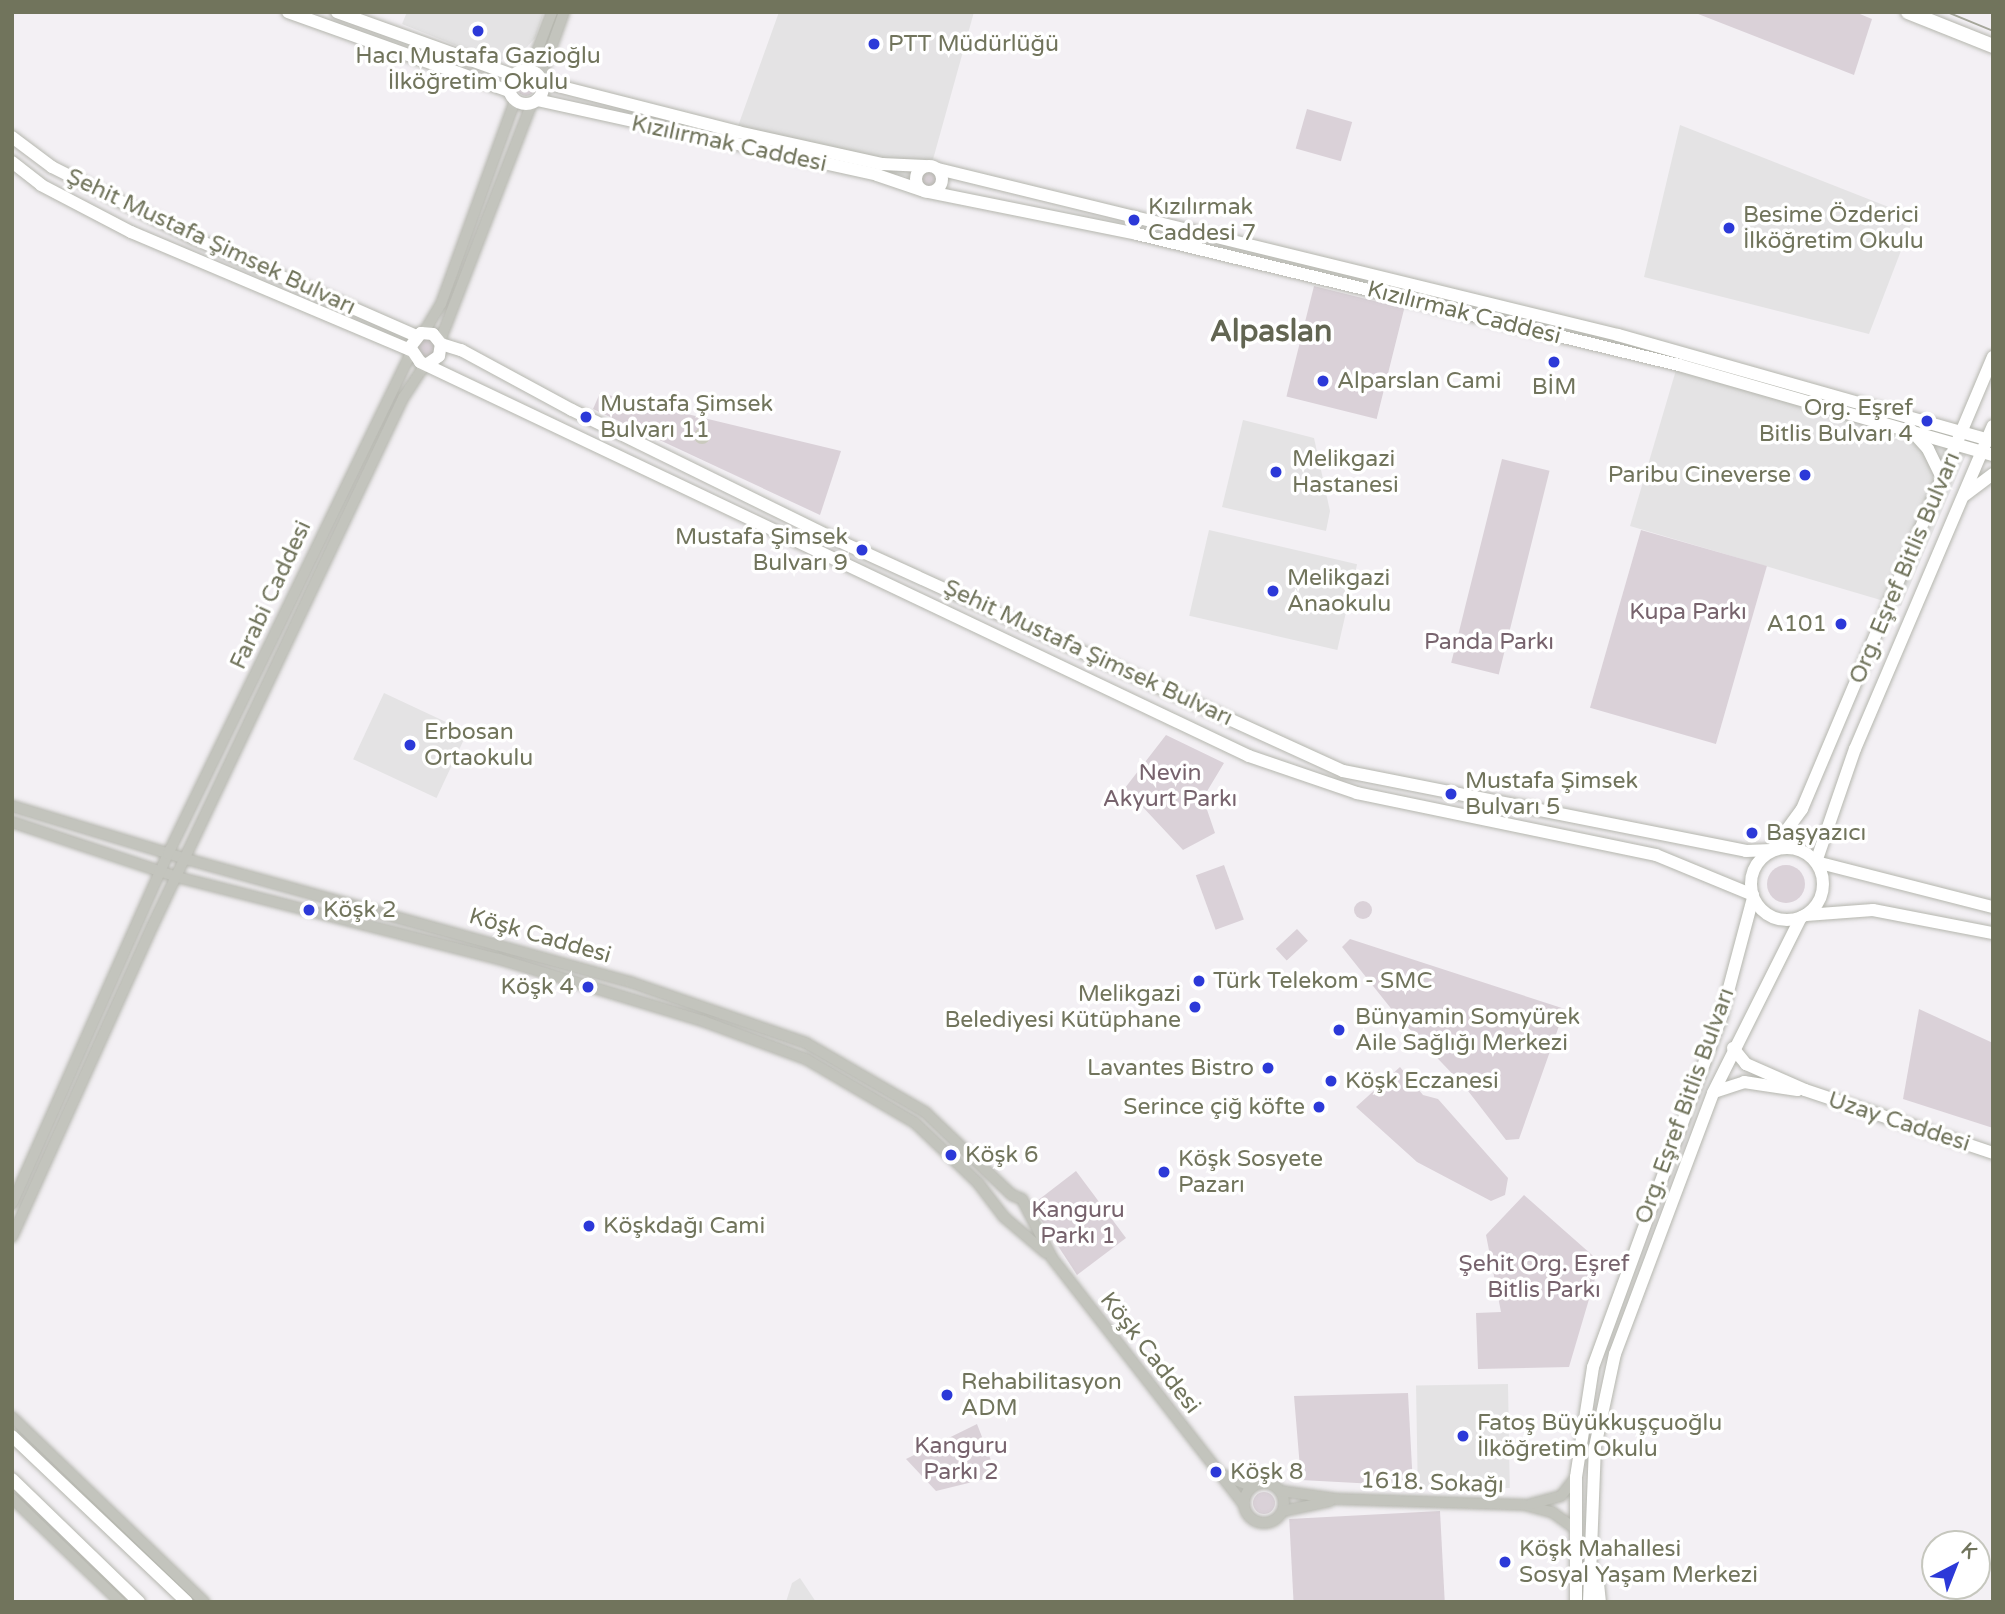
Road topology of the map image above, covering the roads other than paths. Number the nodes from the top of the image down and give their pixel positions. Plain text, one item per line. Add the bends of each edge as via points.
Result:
1 (288, 12) edge
2 (337, 12) edge
3 (552, 12) edge
4 (564, 12) edge
5 (1908, 12) edge
6 (1993, 46) edge
7 (517, 73) junction
8 (541, 80) junction
9 (512, 96) junction
10 (534, 102) junction
11 (12, 137) edge
12 (12, 162) edge
13 (932, 168) junction
14 (925, 191) junction
15 (420, 334) junction
16 (440, 343) junction
17 (411, 352) junction
18 (1993, 357) edge
19 (427, 363) junction
20 (1993, 426) edge
21 (1909, 428) junction
22 (1961, 437) junction
23 (1989, 446) edge
24 (1993, 474) edge
25 (1942, 480) junction
26 (1962, 498) junction
27 (12, 806) edge
28 (12, 822) edge
29 (1772, 850) junction
30 (168, 853) junction
31 (186, 859) junction
32 (1816, 862) junction
33 (162, 871) junction
34 (177, 877) junction
35 (1753, 896) junction
36 (1993, 907) edge
37 (1803, 916) junction
38 (1993, 933) edge
39 (1733, 1048) junction
40 (1805, 1090) junction
41 (1713, 1093) junction
42 (1993, 1153) edge
43 (1012, 1195) junction
44 (12, 1204) edge
45 (1000, 1207) junction
46 (1025, 1210) junction
47 (1010, 1220) junction
48 (12, 1237) edge
49 (1052, 1258) junction
50 (12, 1417) edge
51 (12, 1436) edge
52 (1216, 1472) junction
53 (1576, 1477) junction
54 (12, 1479) edge
55 (1253, 1487) junction
56 (1280, 1491) junction
57 (12, 1498) edge
58 (1338, 1499) junction
59 (1244, 1505) junction
60 (1525, 1505) junction
61 (1283, 1511) junction
62 (1575, 1529) junction
63 (1591, 1529) junction
64 (1576, 1601) edge
65 (120, 1602) edge
66 (139, 1602) edge
67 (187, 1602) edge
68 (204, 1602) edge
69 (1590, 1602) edge
70 (1600, 1602) edge

1 - 9 main road
2 - 7 main road
3 - 7 street via 536,54
4 - 8 street
5 - 6 highway
7 - 8 main road, Kızılırmak Caddesi
7 - 9 main road
8 - 10 main road
8 - 13 main road, Kızılırmak Caddesi via 738,132 881,164
9 - 10 main road, Kızılırmak Caddesi
9 - 15 street via 441,304
10 - 14 main road, Kızılırmak Caddesi via 877,176
10 - 16 street
11 - 15 main road, Şehit Mustafa Şimsek Bulvarı via 52,167 193,238
12 - 17 main road, Şehit Mustafa Şimsek Bulvarı via 40,185 131,232
13 - 14 main road via 941,184
13 - 14 main road via 915,176
13 - 22 main road, Kızılırmak Caddesi via 1618,335
14 - 21 main road, Kızılırmak Caddesi via 1137,234 1679,365
15 - 16 main road, Şehit Mustafa Şimsek Bulvarı
15 - 17 main road
16 - 19 main road via 439,356
16 - 29 main road, Şehit Mustafa Şimsek Bulvarı via 828,536 1343,771 1746,851
17 - 19 main road, Şehit Mustafa Şimsek Bulvarı
17 - 30 street, Farabi Caddesi
18 - 22 main road, Org. Eşref Bitlis Bulvarı
19 - 31 street, Farabi Caddesi via 403,398
19 - 35 main road, Şehit Mustafa Şimsek Bulvarı via 1249,756 1370,796 1656,855
20 - 23 main road, Org. Eşref Bitlis Bulvarı
21 - 22 main road, Kızılırmak Caddesi
21 - 25 main road via 1928,449
22 - 23 main road, Kızılırmak Caddesi
22 - 25 main road, Org. Eşref Bitlis Bulvarı
23 - 26 main road, Org. Eşref Bitlis Bulvarı
24 - 26 main road
25 - 29 main road, Org. Eşref Bitlis Bulvarı via 1802,809
26 - 32 main road, Org. Eşref Bitlis Bulvarı via 1855,748
27 - 30 street, Köşk Caddesi
28 - 33 street, Köşk Caddesi
29 - 32 main road via 1796,849
29 - 35 main road via 1755,866
30 - 31 street, Köşk Caddesi
30 - 33 street, Farabi Caddesi
31 - 34 street, Farabi Caddesi
31 - 43 street, Köşk Caddesi via 630,982 806,1043 925,1112
32 - 36 main road
32 - 37 main road via 1822,877 1821,893
33 - 34 street, Köşk Caddesi
33 - 44 street, Farabi Caddesi
34 - 45 street, Köşk Caddesi via 499,959 703,1021 806,1059 915,1123
34 - 48 street, Farabi Caddesi
35 - 37 main road via 1763,911 1777,918
35 - 53 main road, Org. Eşref Bitlis Bulvarı via 1721,1018 1593,1367
37 - 38 main road via 1874,910
37 - 39 main road, Org. Eşref Bitlis Bulvarı
39 - 40 main road, Uzay Caddesi via 1746,1064
39 - 41 main road, Org. Eşref Bitlis Bulvarı
40 - 41 main road, Uzay Caddesi via 1744,1082
40 - 42 main road, Uzay Caddesi
41 - 63 main road, Org. Eşref Bitlis Bulvarı via 1615,1354 1595,1447
43 - 45 street
43 - 46 street via 1022,1199
45 - 47 street
46 - 47 street
46 - 49 street
47 - 49 street
49 - 52 street, Köşk Caddesi
50 - 68 street
51 - 67 main road
52 - 55 street
52 - 59 street, Köşk Caddesi
53 - 60 street, 1618. Sokağı via 1561,1496
53 - 62 main road, Org. Eşref Bitlis Bulvarı
54 - 66 main road
55 - 56 street via 1269,1484
55 - 59 street
56 - 58 street, 1618. Sokağı
56 - 61 street
57 - 65 street
58 - 60 street, 1618. Sokağı
58 - 61 street, 1618. Sokağı
59 - 61 street via 1259,1522 1273,1521
60 - 62 street, 1618. Sokağı via 1552,1512
62 - 64 main road, Org. Eşref Bitlis Bulvarı
63 - 69 main road, Org. Eşref Bitlis Bulvarı
63 - 70 main road

